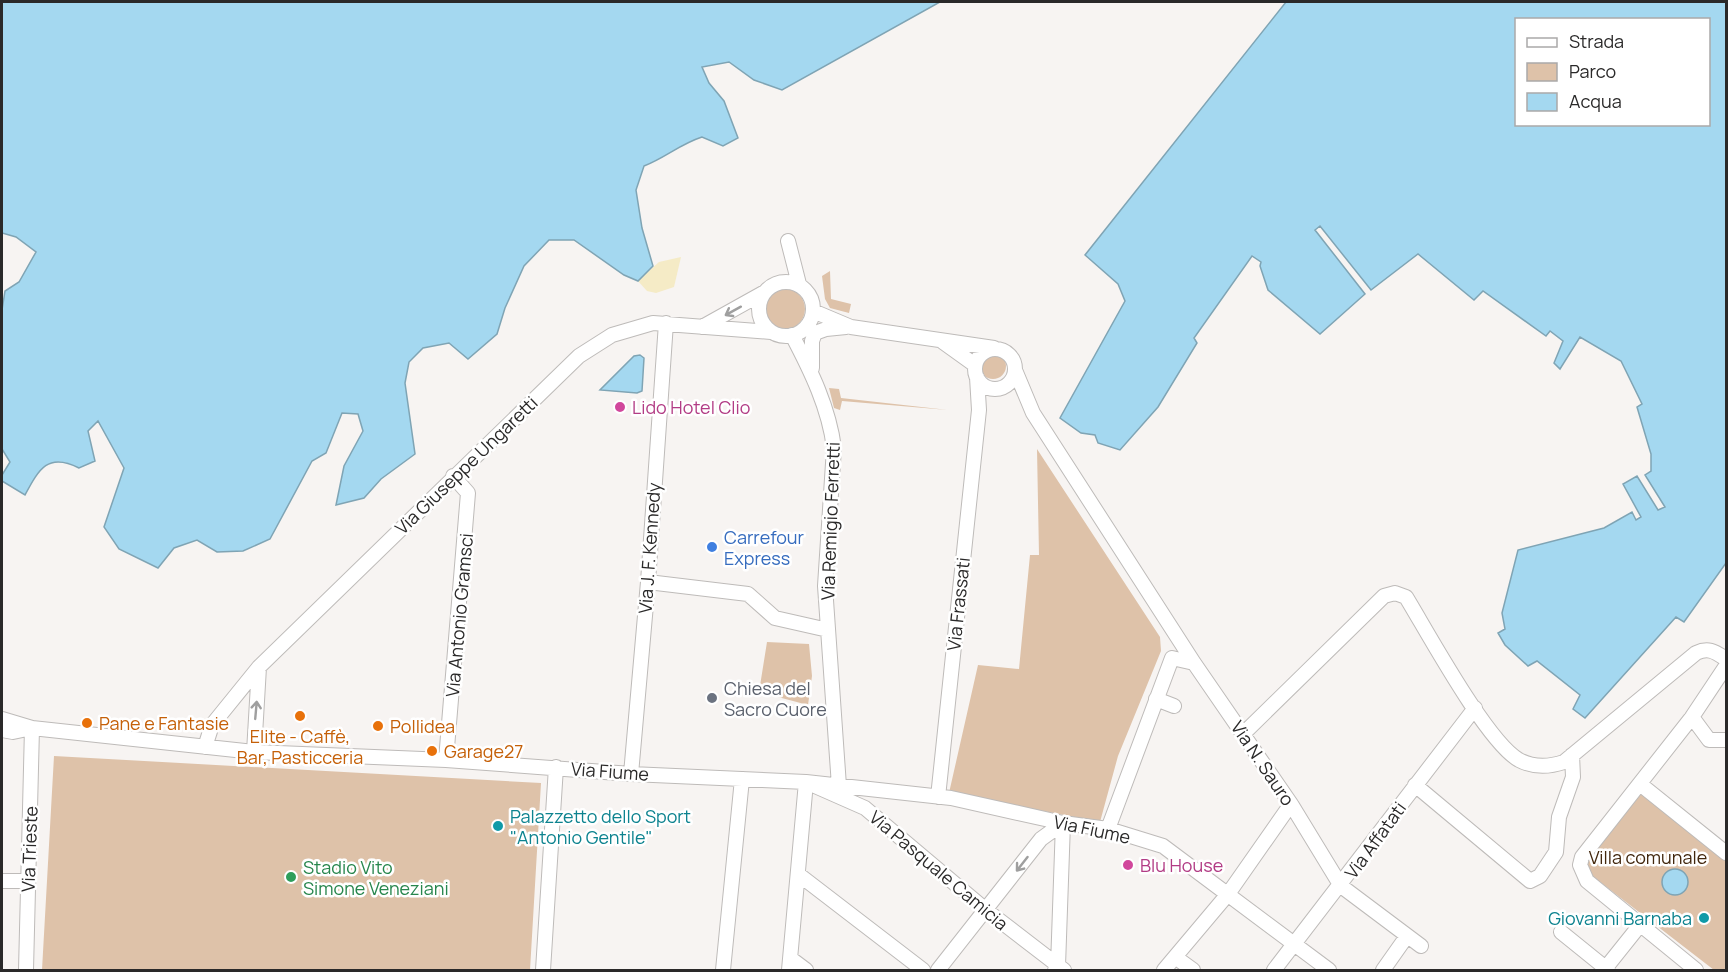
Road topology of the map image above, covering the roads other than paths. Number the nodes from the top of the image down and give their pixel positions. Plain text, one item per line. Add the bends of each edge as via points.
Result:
1 (788, 241) dead end
2 (799, 284) junction
3 (764, 293) junction
4 (813, 312) junction
5 (666, 323) junction
6 (702, 327) junction
7 (851, 327) junction
8 (771, 332) junction
9 (792, 335) junction
10 (940, 341) junction
11 (994, 348) junction
12 (1015, 370) junction
13 (976, 371) junction
14 (813, 373) junction
15 (998, 387) junction
16 (979, 410) junction
17 (1033, 413) junction
18 (453, 476) junction
19 (648, 582) junction
20 (828, 630) junction
21 (1726, 659) edge
22 (1194, 663) junction
23 (1726, 666) edge
24 (259, 667) junction
25 (1156, 699) junction
26 (1174, 706) dead end
27 (1475, 708) junction
28 (1692, 717) junction
29 (2, 718) edge
30 (32, 728) junction
31 (2, 730) edge
32 (1243, 734) junction
33 (1726, 740) edge
34 (205, 747) junction
35 (254, 752) junction
36 (1572, 755) junction
37 (446, 760) junction
38 (556, 767) junction
39 (631, 774) junction
40 (742, 779) junction
41 (806, 782) junction
42 (1640, 784) junction
43 (1415, 785) junction
44 (839, 786) junction
45 (938, 797) junction
46 (1291, 804) junction
47 (1063, 823) junction
48 (1108, 829) junction
49 (1726, 853) edge
50 (798, 874) junction
51 (2, 881) edge
52 (27, 881) junction
53 (1341, 885) junction
54 (1228, 894) junction
55 (986, 910) junction
56 (1640, 925) junction
57 (1561, 932) dead end
58 (1407, 936) junction
59 (1294, 943) junction
60 (1421, 946) dead end
61 (1175, 957) junction
62 (790, 964) edge
63 (1059, 969) edge
64 (26, 970) edge
65 (543, 970) edge
66 (723, 970) edge
67 (806, 970) edge
68 (923, 970) edge
69 (938, 970) edge
70 (1164, 970) edge
71 (1193, 970) edge
72 (1274, 970) edge
73 (1329, 970) edge
74 (1383, 970) edge
75 (1606, 970) edge
76 (1696, 970) edge

1 - 2 street
2 - 3 street via 784,281
2 - 4 street via 810,296
3 -> 6 street
3 - 8 street via 759,310 764,326
4 - 7 street
4 - 9 street via 806,327
5 - 6 street, Via Giuseppe Ungaretti
5 - 18 street, Via Giuseppe Ungaretti via 612,335 579,356
5 - 19 street, Via J. F. Kennedy
6 - 8 street, Via Giuseppe Ungaretti
7 - 10 street
7 - 14 street via 815,333
8 - 9 street
9 - 14 street, Via Remigio Ferretti
10 - 11 street
10 - 13 street
11 - 12 street via 1007,352
11 - 13 street via 982,354
12 - 15 street via 1010,382
12 - 17 street
13 - 15 street
13 - 16 street, Via Frassati
14 - 20 street, Via Remigio Ferretti via 834,448 825,586
15 - 16 street
15 - 17 street
16 - 45 street, Via Frassati
17 - 22 street, Via N. Sauro
18 - 24 street, Via Giuseppe Ungaretti
18 - 37 street, Via Antonio Gramsci via 468,494
19 - 20 street via 748,594 775,618
19 - 39 street, Via J. F. Kennedy
20 - 44 street, Via Remigio Ferretti
21 - 36 street via 1704,649
22 - 25 street via 1172,658
22 - 32 street, Via N. Sauro
23 - 28 street
24 - 34 street, Via Giuseppe Ungaretti via 212,725
35 -> 24 street
25 - 26 street
25 - 48 street
27 - 32 street via 1406,597 1395,593 1384,596
27 - 36 street via 1519,760 1551,767
27 - 43 street, Via Affatati
28 - 33 street via 1709,740
28 - 42 street
29 - 30 street
30 - 31 street
30 - 34 street, Via Fiume
30 - 52 street, Via Trieste
32 - 46 street, Via N. Sauro
34 - 35 street, Via Fiume
35 - 37 street, Via Fiume
36 - 43 street via 1573,777 1559,817 1556,852 1539,876 1530,881
37 - 38 street, Via Fiume
38 - 39 street, Via Fiume
38 - 65 street
39 - 40 street, Via Fiume
40 - 41 street, Via Fiume
40 - 66 street
41 - 44 street, Via Fiume
41 - 50 street
41 - 55 street, Via Pasquale Camicia via 865,808
42 - 49 street
42 - 56 street via 1582,857 1580,865 1587,880
43 - 53 street, Via Affatati
44 - 45 street, Via Fiume
45 - 47 street, Via Fiume
46 - 53 street, Via N. Sauro
46 - 54 street
47 - 48 street, Via Fiume
47 -> 55 street via 1041,839
47 - 63 street
48 - 54 street, Via Fiume via 1163,846
50 - 62 street
50 - 68 street
51 - 52 street
52 - 64 street, Via Trieste
53 - 58 street
53 - 59 street, Via Affatati
54 - 59 street, Via Fiume
54 - 61 street
55 - 63 street, Via Pasquale Camicia
55 - 69 street
56 - 75 street
56 - 76 street
57 - 75 street
58 - 60 street
58 - 74 street
59 - 72 street, Via Affatati
59 - 73 street, Via Fiume
61 - 70 street
61 - 71 street
62 - 67 street

